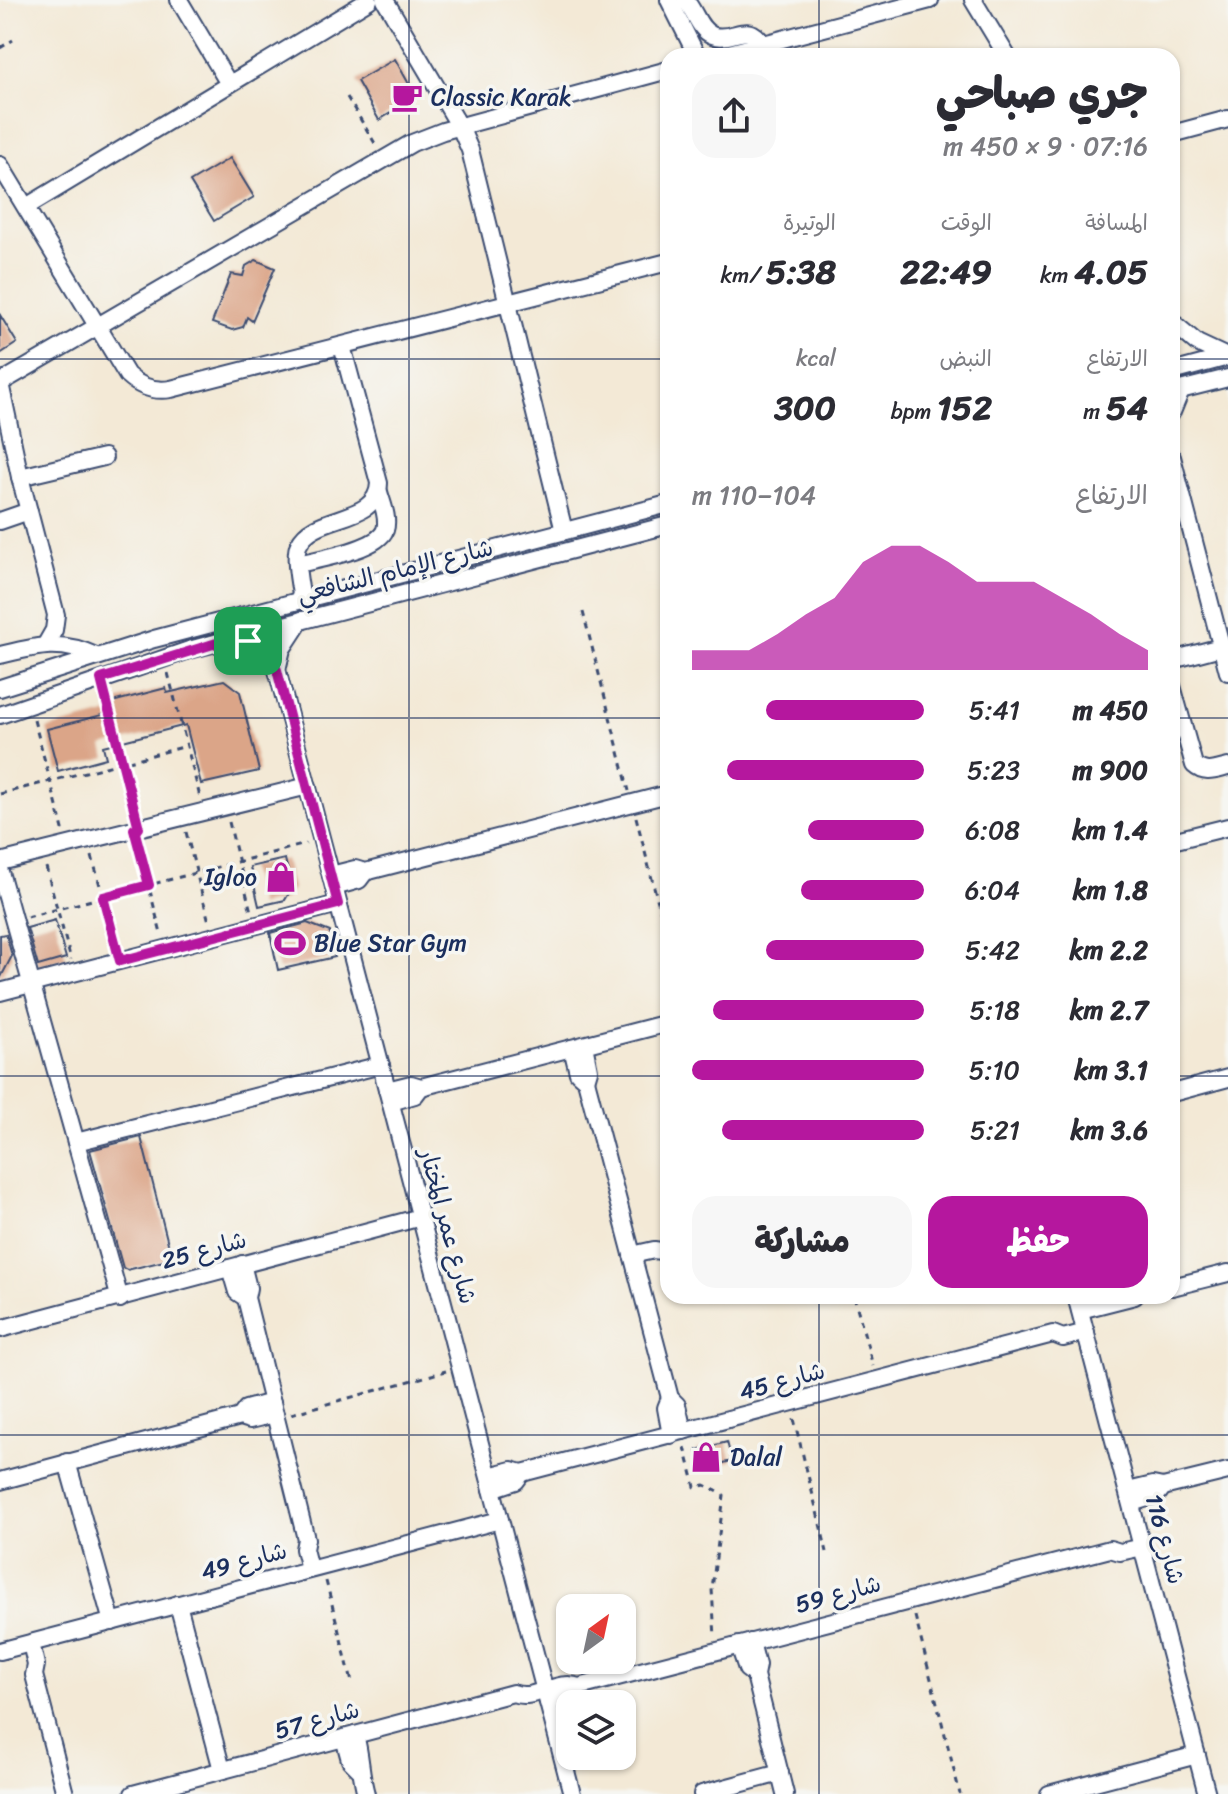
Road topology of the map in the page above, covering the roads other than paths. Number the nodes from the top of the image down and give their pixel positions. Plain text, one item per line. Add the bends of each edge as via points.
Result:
1 (179, 0) edge
2 (369, 0) edge
3 (385, 0) edge
4 (669, 0) edge
5 (685, 0) edge
6 (930, 0) edge
7 (973, 0) edge
8 (762, 44) junction
9 (693, 48) edge
10 (747, 48) edge
11 (1002, 48) edge
12 (660, 72) edge
13 (229, 84) junction
14 (1228, 119) edge
15 (460, 127) junction
16 (1180, 132) edge
17 (0, 165) edge
18 (26, 207) junction
19 (660, 264) edge
20 (507, 303) junction
21 (98, 327) junction
22 (1180, 329) edge
23 (342, 346) junction
24 (1228, 357) edge
25 (1180, 370) edge
26 (1228, 378) edge
27 (0, 383) edge
28 (1180, 390) edge
29 (104, 457) dead end
30 (20, 477) junction
31 (1180, 489) edge
32 (379, 492) junction
33 (660, 506) edge
34 (29, 511) junction
35 (0, 521) edge
36 (660, 527) edge
37 (564, 531) junction
38 (298, 564) junction
39 (302, 600) junction
40 (301, 620) junction
41 (239, 636) junction
42 (46, 644) junction
43 (1225, 653) edge
44 (0, 655) edge
45 (96, 656) junction
46 (1180, 659) edge
47 (277, 670) junction
48 (0, 688) edge
49 (0, 715) edge
50 (1180, 715) edge
51 (1228, 767) edge
52 (308, 786) junction
53 (660, 796) edge
54 (1228, 827) edge
55 (1180, 839) edge
56 (0, 862) edge
57 (0, 872) edge
58 (334, 889) junction
59 (32, 984) junction
60 (0, 992) edge
61 (660, 1025) edge
62 (578, 1046) junction
63 (381, 1065) junction
64 (1228, 1078) edge
65 (1180, 1091) edge
66 (389, 1096) junction
67 (76, 1142) junction
68 (421, 1217) junction
69 (660, 1252) edge
70 (633, 1261) junction
71 (236, 1266) junction
72 (1228, 1273) edge
73 (1180, 1285) edge
74 (120, 1299) junction
75 (1111, 1304) edge
76 (1081, 1314) edge
77 (0, 1329) edge
78 (274, 1412) junction
79 (678, 1433) junction
80 (67, 1462) junction
81 (1228, 1471) edge
82 (0, 1481) edge
83 (490, 1482) junction
84 (1130, 1497) junction
85 (500, 1520) junction
86 (1141, 1541) junction
87 (317, 1567) junction
88 (178, 1604) junction
89 (112, 1622) junction
90 (745, 1643) junction
91 (25, 1645) junction
92 (0, 1651) edge
93 (545, 1690) junction
94 (350, 1736) junction
95 (1197, 1755) junction
96 (222, 1770) junction
97 (780, 1773) junction
98 (180, 1788) edge
99 (65, 1794) edge
100 (133, 1794) edge
101 (366, 1794) edge
102 (572, 1794) edge
103 (702, 1794) edge
104 (785, 1794) edge
105 (1049, 1794) edge
106 (1207, 1794) edge

1 - 13 street
2 - 13 street
3 - 15 street
4 - 9 street
5 - 8 street via 711,35 748,31
6 - 8 street
7 - 11 street
8 - 10 street
12 - 15 street
13 - 18 street
14 - 16 street
15 - 20 street
15 - 21 street via 384,160
17 - 18 street
18 - 21 street
19 - 20 street
20 - 23 street
20 - 37 street
21 - 23 street via 127,375 147,389 163,391
21 - 27 street
22 - 24 street
23 - 32 street
24 - 25 street
26 - 28 street
27 - 30 street
29 - 30 street
30 - 34 street
31 - 43 street
32 - 38 street via 366,507 311,531 298,544
32 - 38 street via 387,521 380,538
33 - 37 street, شارع الإمام الشافعي
34 - 35 street
34 - 42 street via 56,615
36 - 40 street, شارع الإمام الشافعي
37 - 39 street, شارع الإمام الشافعي
38 - 39 street
39 - 45 street, شارع الإمام الشافعي
40 - 41 street, شارع الإمام الشافعي
40 - 47 street via 282,649
41 - 47 street
41 - 49 street, شارع الإمام الشافعي
42 - 44 street
42 - 45 street
43 - 46 street
45 - 48 street, شارع الإمام الشافعي
47 - 52 street, شارع عمر المختار
50 - 51 street via 1194,765 1204,771
52 - 56 street
52 - 58 street, شارع عمر المختار
53 - 58 street via 365,872 359,880
54 - 55 street
57 - 59 street
58 - 59 street via 254,926
58 - 63 street, شارع عمر المختار
59 - 60 street
59 - 67 street
61 - 62 street
62 - 66 street via 421,1087 415,1095
62 - 70 street via 589,1070 586,1080
63 - 66 street, شارع عمر المختار
63 - 67 street
64 - 65 street
66 - 68 street, شارع عمر المختار
67 - 74 street
68 - 71 street, شارع 25
68 - 83 street, شارع عمر المختار
69 - 70 street
70 - 79 street via 670,1398 677,1405
71 - 74 street, شارع 25
71 - 78 street via 237,1292 246,1298
72 - 73 street
74 - 77 street, شارع 25
75 - 76 street, شارع 45
76 - 79 street, شارع 45 via 1053,1334
76 - 84 street, شارع 116
78 - 80 street
78 - 87 street
79 - 83 street, شارع 45 via 522,1473 516,1481
80 - 82 street
80 - 89 street
81 - 84 street via 1163,1487 1154,1497
83 - 85 street, شارع عمر المختار
84 - 86 street, شارع 116
85 - 87 street, شارع 49
85 - 93 street, شارع عمر المختار
86 - 90 street, شارع 59 via 1120,1552 1110,1549
86 - 95 street, شارع 116
87 - 88 street, شارع 49
88 - 89 street, شارع 49
88 - 96 street
89 - 91 street, شارع 49
90 - 93 street, شارع 59 via 579,1687 573,1695
90 - 97 street via 757,1665 755,1675
91 - 92 street, شارع 49
91 - 99 street via 36,1665 34,1675
93 - 94 street, شارع 57 via 513,1693
93 - 102 street, شارع عمر المختار
94 - 96 street, شارع 57
94 - 101 street via 362,1759 359,1769
95 - 105 street
95 - 106 street, شارع 116
96 - 98 street, شارع 57
97 - 103 street
97 - 104 street
98 - 100 street, شارع 57

